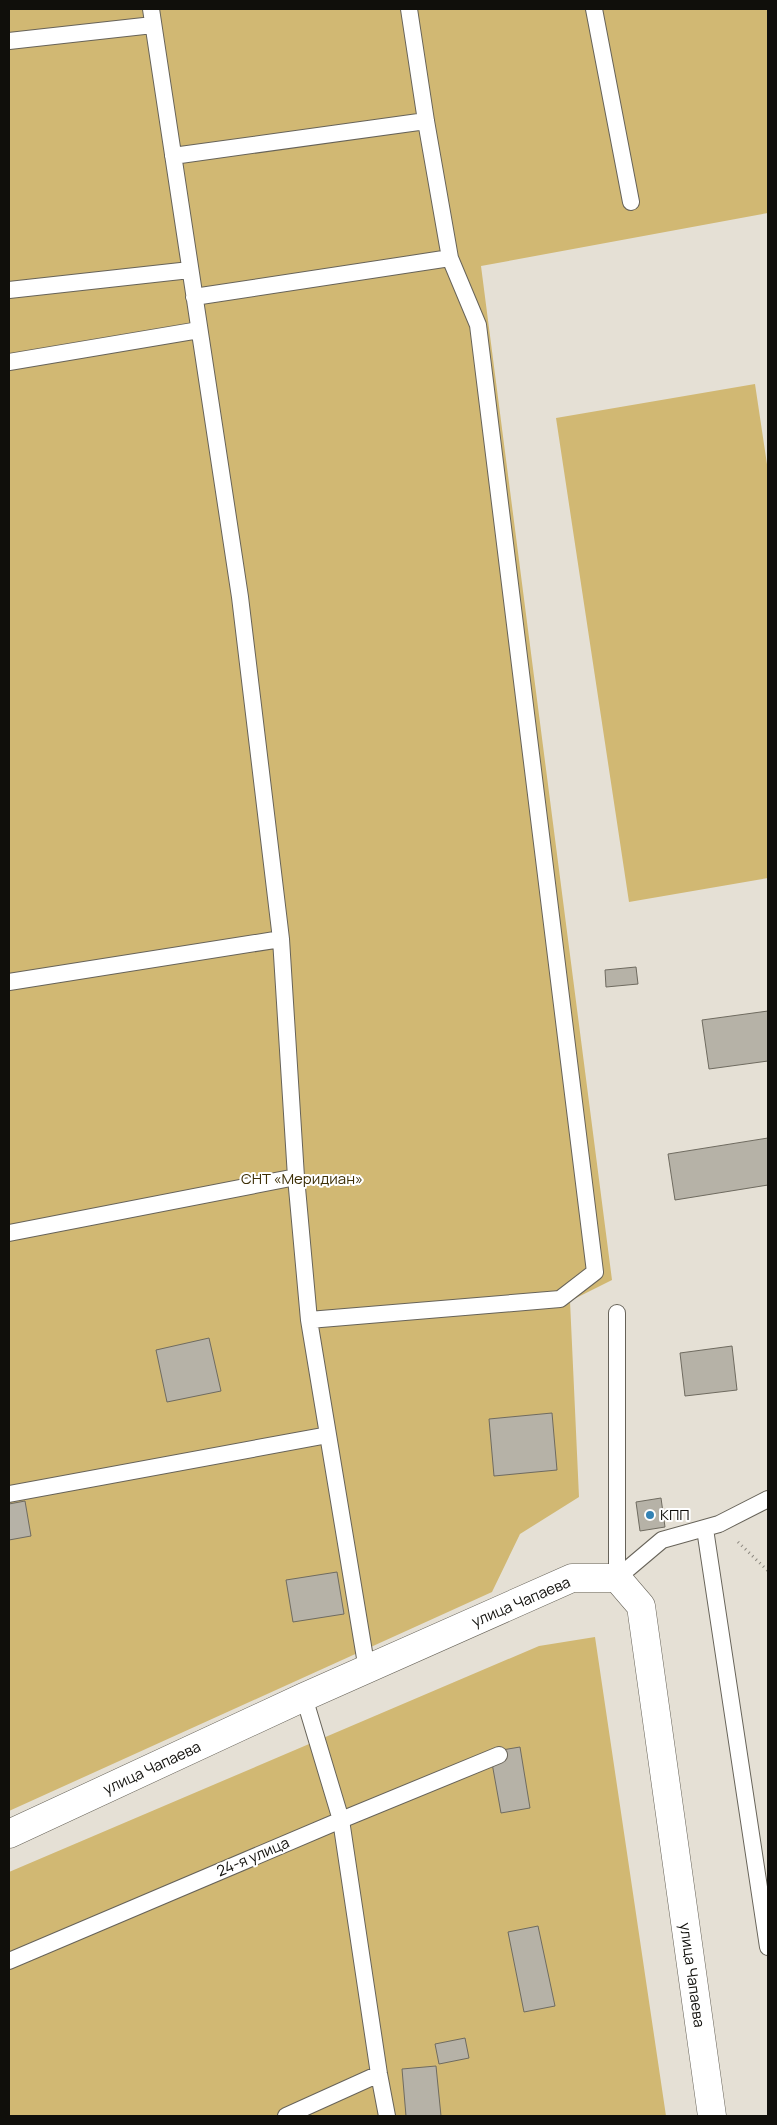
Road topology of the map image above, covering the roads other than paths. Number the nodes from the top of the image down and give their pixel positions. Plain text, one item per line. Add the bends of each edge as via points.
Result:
1 (151, 9) edge
2 (409, 9) edge
3 (594, 9) edge
4 (153, 25) junction
5 (9, 41) edge
6 (426, 121) junction
7 (173, 156) junction
8 (631, 202) dead end
9 (450, 258) junction
10 (190, 270) junction
11 (9, 290) edge
12 (194, 297) junction
13 (199, 330) junction
14 (9, 362) edge
15 (281, 939) junction
16 (9, 982) edge
17 (296, 1177) junction
18 (9, 1233) edge
19 (618, 1313) dead end
20 (310, 1320) junction
21 (328, 1435) junction
22 (9, 1494) edge
23 (768, 1500) edge
24 (712, 1526) junction
25 (617, 1578) junction
26 (367, 1670) junction
27 (304, 1697) junction
28 (498, 1756) dead end
29 (341, 1820) junction
30 (9, 1834) edge
31 (768, 1947) edge
32 (9, 1961) edge
33 (379, 2074) junction
34 (286, 2116) edge
35 (387, 2116) edge
36 (712, 2116) edge

1 - 4 lane
2 - 6 lane
3 - 8 lane
4 - 5 lane
4 - 7 lane
6 - 7 lane
6 - 9 lane
7 - 10 lane
9 - 12 lane
9 - 20 lane via 478,325 595,1272 560,1299
10 - 11 lane
10 - 12 lane
12 - 13 lane
13 - 14 lane
13 - 15 lane via 240,597
15 - 16 lane
15 - 17 lane
17 - 18 lane
17 - 20 lane
19 - 25 lane
20 - 21 lane
21 - 22 lane
21 - 26 lane
23 - 24 lane
24 - 25 lane via 662,1540
24 - 31 lane
25 - 26 street, улица Чапаева via 572,1578
25 - 36 street, улица Чапаева via 641,1606
26 - 27 street, улица Чапаева
27 - 29 lane
27 - 30 street, улица Чапаева
28 - 29 lane, 24-я улица
29 - 32 lane, 24-я улица
29 - 33 lane
33 - 34 lane
33 - 35 lane

